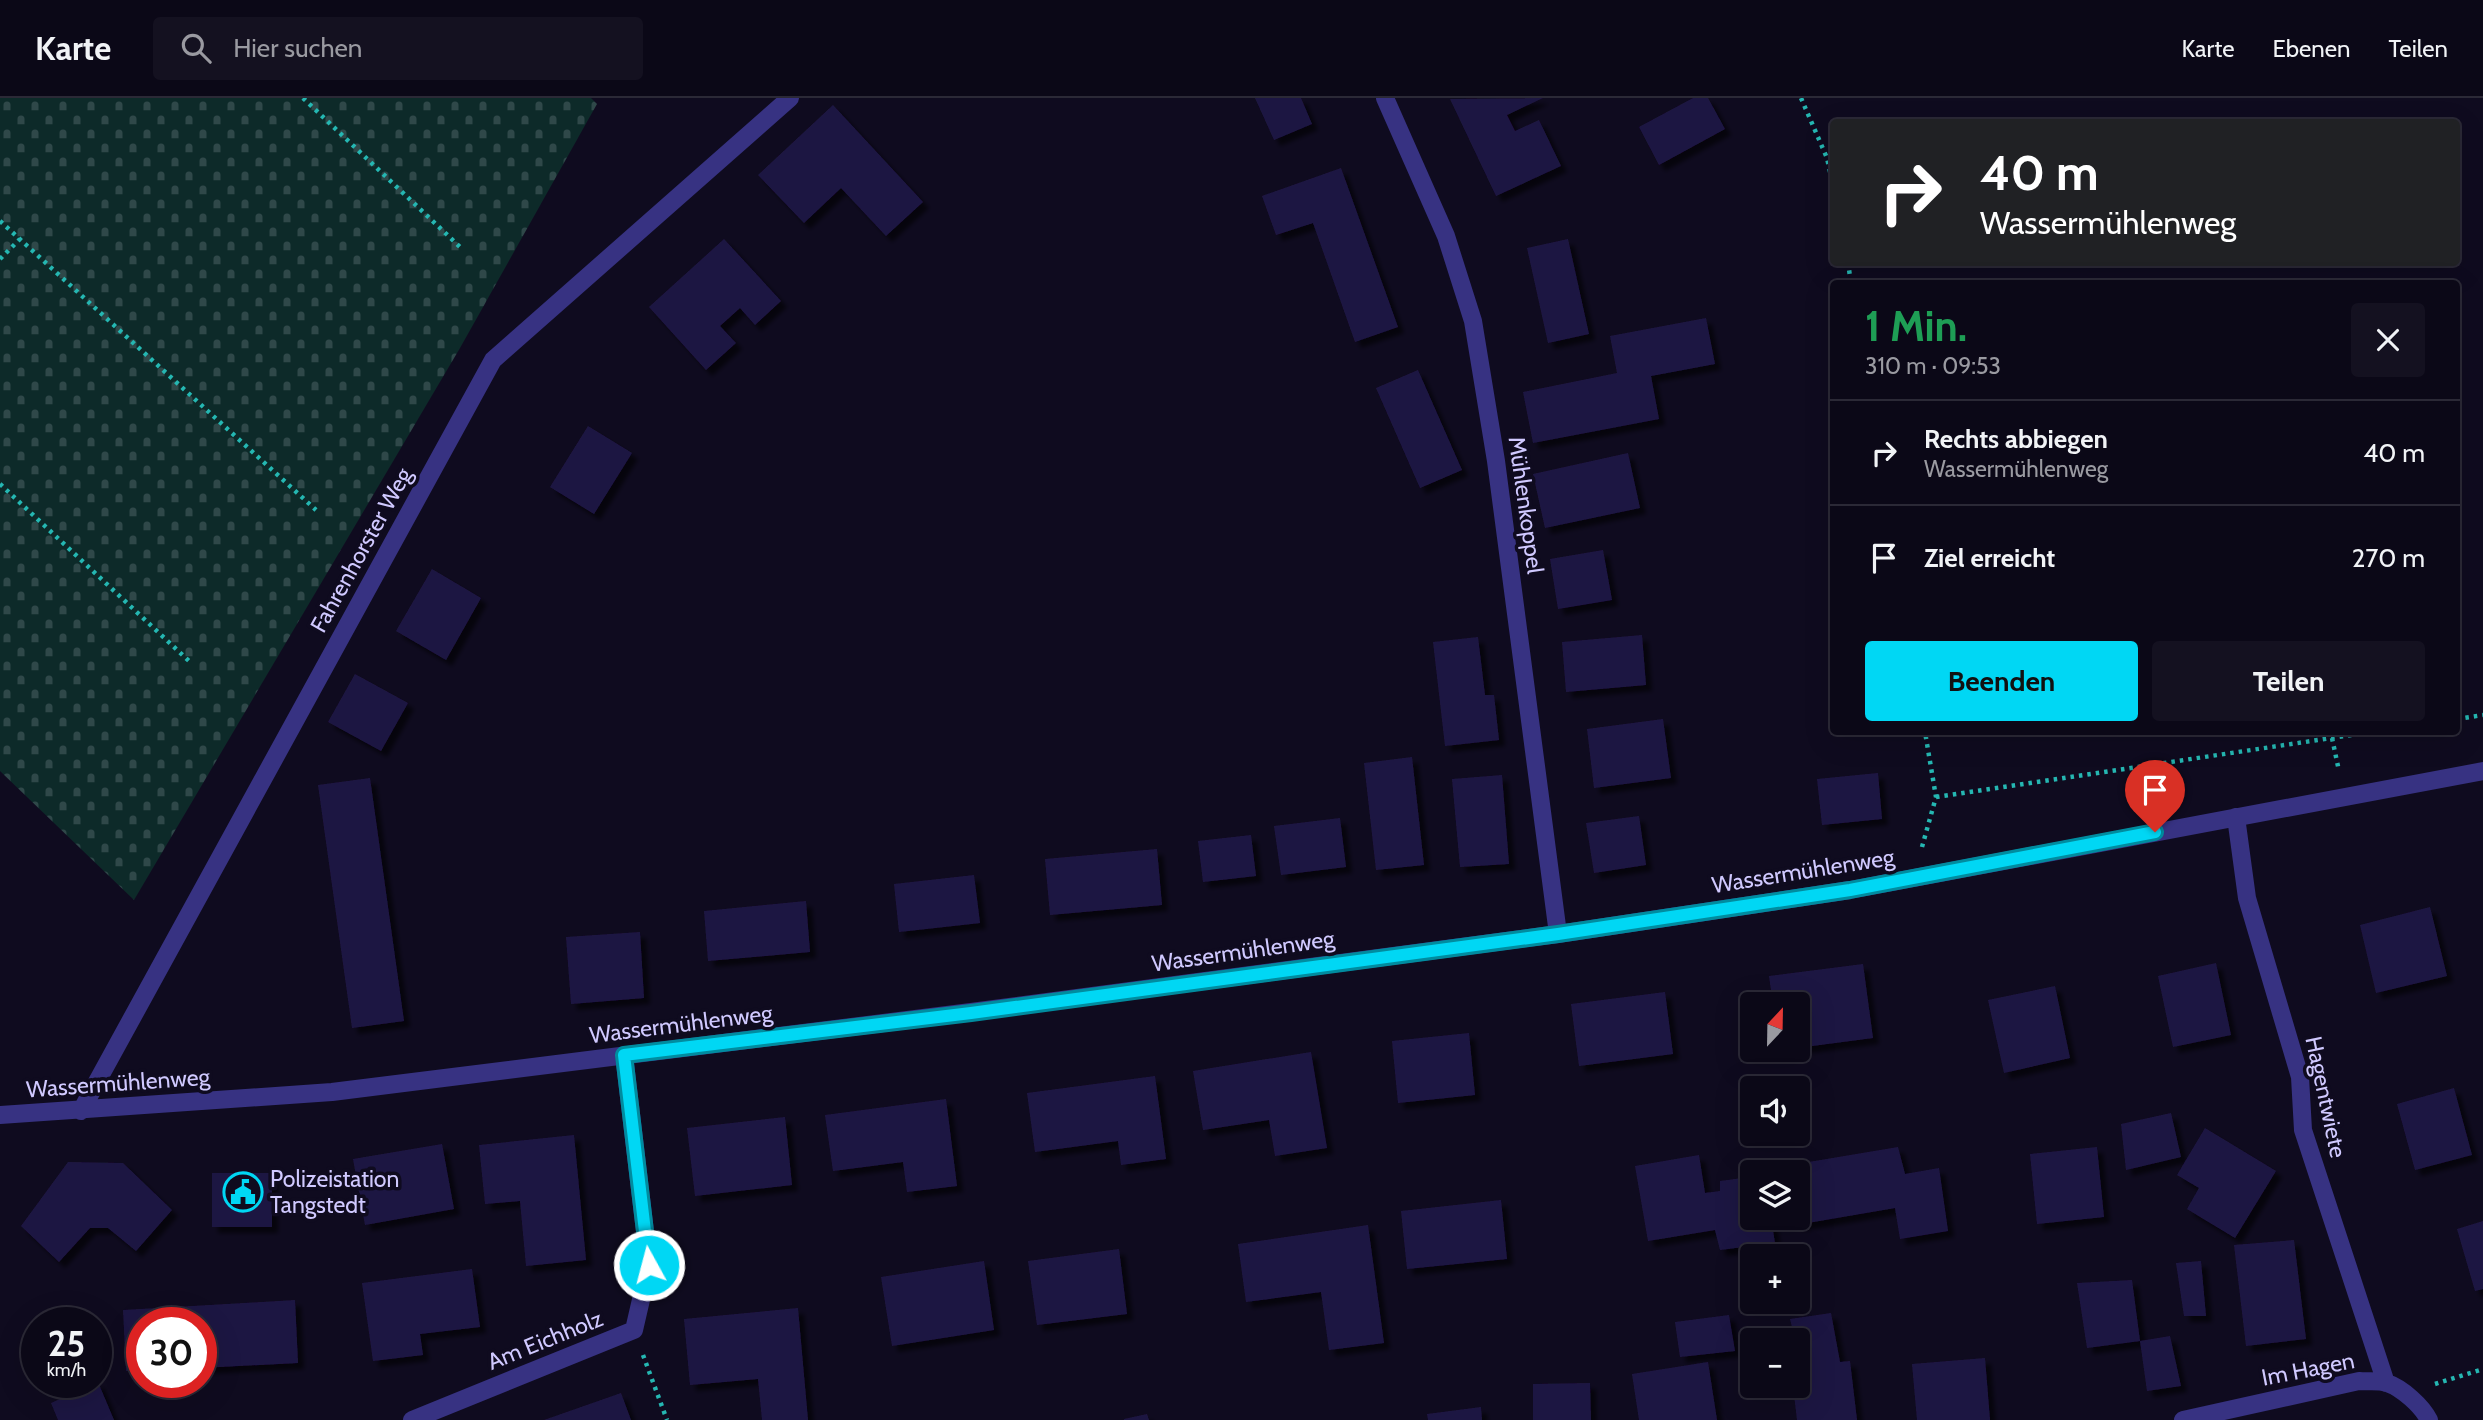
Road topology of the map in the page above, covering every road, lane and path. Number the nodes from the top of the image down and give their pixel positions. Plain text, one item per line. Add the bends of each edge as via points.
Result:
1 (303, 98) edge
2 (790, 98) edge
3 (1385, 98) edge
4 (1801, 98) edge
5 (1830, 172) edge
6 (0, 221) edge
7 (20, 239) junction
8 (460, 247) dead end
9 (0, 259) edge
10 (0, 484) edge
11 (316, 510) dead end
12 (190, 662) dead end
13 (2483, 715) edge
14 (2460, 719) edge
15 (1926, 735) edge
16 (2352, 735) edge
17 (2483, 771) edge
18 (1936, 797) junction
19 (2236, 817) junction
20 (1912, 878) junction
21 (1558, 934) junction
22 (624, 1055) junction
23 (81, 1111) junction
24 (0, 1115) edge
25 (634, 1330) junction
26 (2483, 1369) edge
27 (2386, 1383) junction
28 (2404, 1393) junction
29 (412, 1420) edge
30 (667, 1420) edge
31 (2183, 1420) edge
32 (2429, 1420) edge

1 - 8 path
2 - 23 street, Fahrenhorster Weg via 492,360
3 - 21 street, Mühlenkoppel via 1446,236 1473,321 1496,461
4 - 5 path
6 - 7 path
7 - 9 path
7 - 11 path
10 - 12 path
13 - 14 path
15 - 18 path
16 - 18 path
17 - 19 street, Wassermühlenweg
18 - 20 path
19 - 20 street, Wassermühlenweg
19 - 27 street, Hagentwiete via 2247,898 2300,1077 2303,1130
20 - 21 street, Wassermühlenweg
21 - 22 street, Wassermühlenweg
22 - 23 street, Wassermühlenweg via 332,1092
22 - 25 street, Am Eichholz via 649,1265
23 - 24 street, Wassermühlenweg
25 - 29 street, Am Eichholz
25 - 30 path
26 - 28 path
27 - 28 street, Im Hagen
27 - 31 street, Im Hagen via 2333,1385
28 - 32 street, Im Hagen

